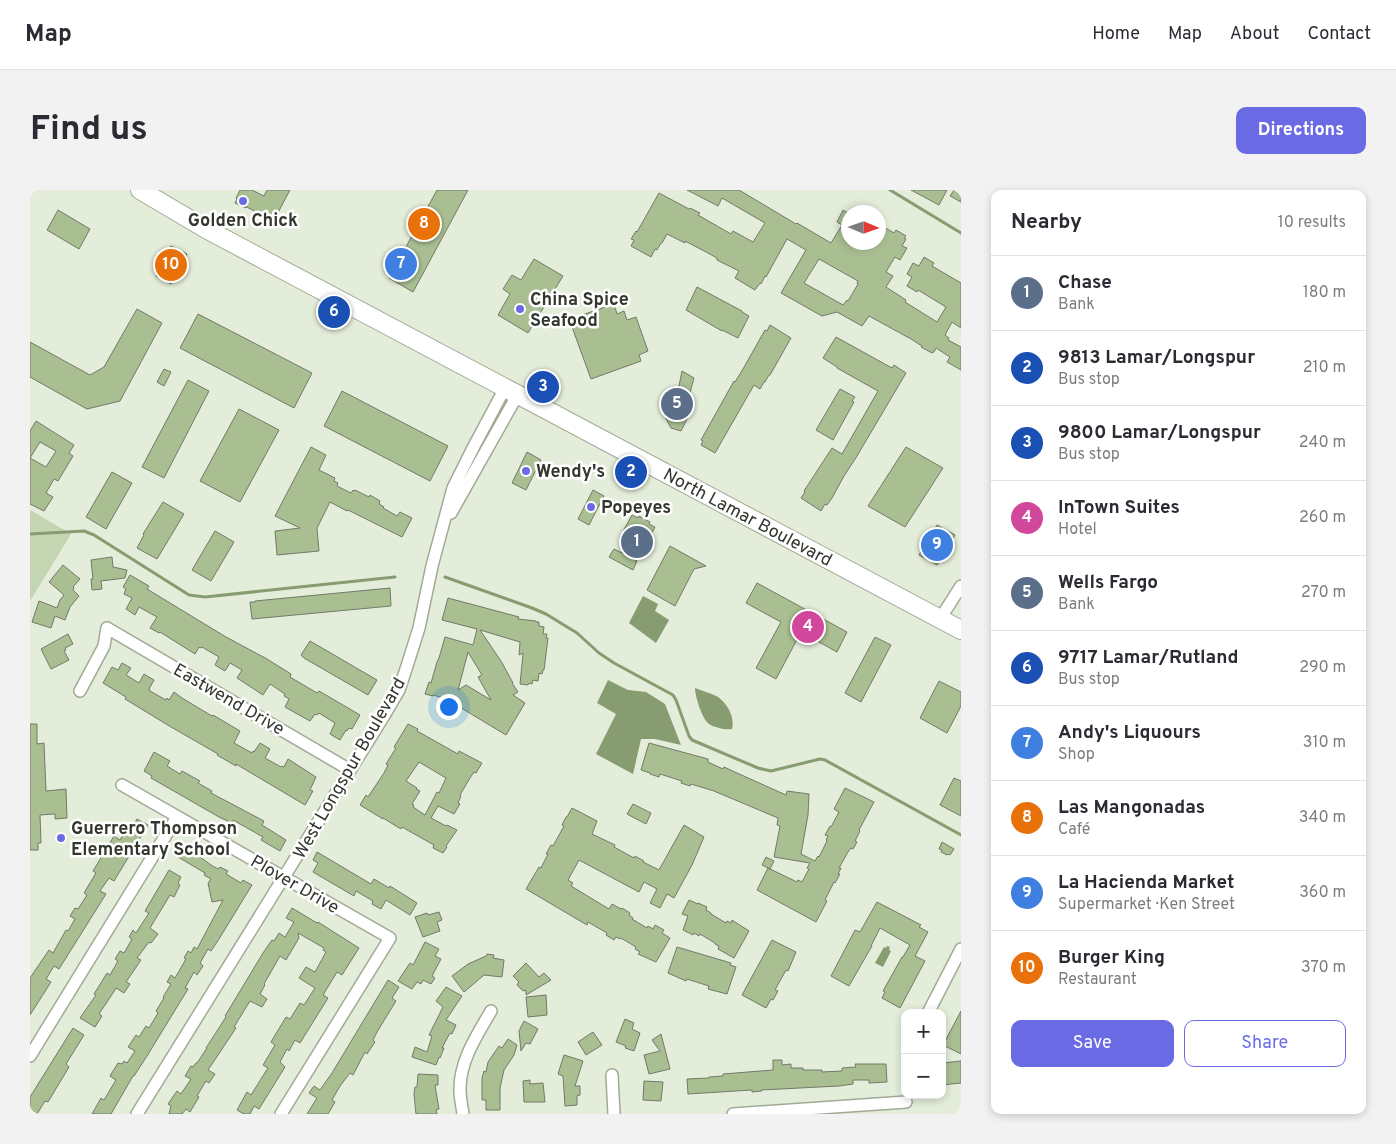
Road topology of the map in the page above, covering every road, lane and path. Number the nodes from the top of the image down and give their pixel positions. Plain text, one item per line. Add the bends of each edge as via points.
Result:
1 (140, 190) edge
2 (512, 391) junction
3 (961, 586) edge
4 (940, 619) junction
5 (961, 630) edge
6 (80, 691) dead end
7 (350, 770) junction
8 (122, 785) dead end
9 (177, 817) junction
10 (283, 878) junction
11 (961, 949) edge
12 (930, 1009) edge
13 (490, 1011) dead end
14 (30, 1056) edge
15 (612, 1074) dead end
16 (906, 1104) edge
17 (137, 1114) edge
18 (281, 1114) edge
19 (463, 1114) edge
20 (614, 1114) edge
21 (733, 1114) edge

1 - 2 main road, North Lamar Boulevard via 206,229
2 - 4 main road, North Lamar Boulevard
2 - 7 street, West Longspur Boulevard via 473,448 453,488 399,690
3 - 4 street
4 - 5 main road, North Lamar Boulevard
6 - 7 street, Eastwend Drive via 104,646 107,628
7 - 10 street, West Longspur Boulevard
8 - 9 street, Plover Drive
9 - 10 street, Plover Drive
9 - 14 street
10 - 17 street, West Longspur Boulevard
10 - 18 street, Plover Drive via 390,938
11 - 12 street
13 - 19 street via 470,1046 462,1070
15 - 20 street
16 - 21 street

